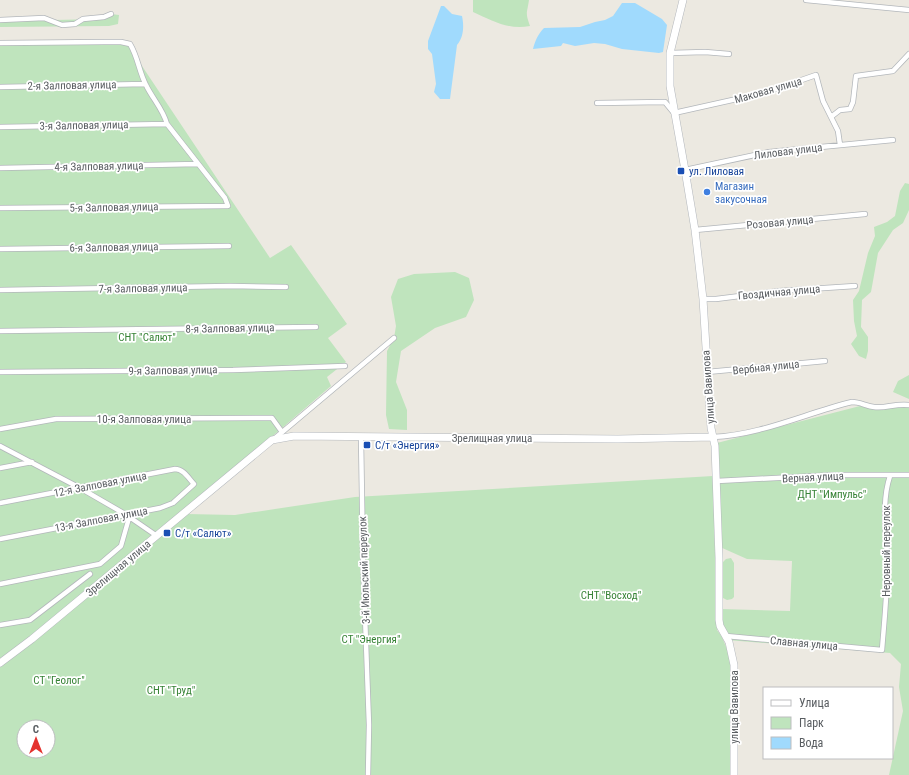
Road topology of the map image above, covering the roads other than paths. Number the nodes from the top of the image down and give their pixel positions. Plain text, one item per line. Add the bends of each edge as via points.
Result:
1 (682, 0) edge
2 (806, 0) edge
3 (909, 10) edge
4 (110, 14) dead end
5 (0, 20) edge
6 (0, 43) edge
7 (670, 53) junction
8 (729, 54) dead end
9 (909, 54) edge
10 (145, 84) junction
11 (0, 87) edge
12 (597, 103) dead end
13 (674, 113) junction
14 (831, 117) junction
15 (167, 124) junction
16 (0, 127) edge
17 (892, 140) dead end
18 (840, 145) junction
19 (198, 164) junction
20 (0, 168) edge
21 (685, 170) junction
22 (0, 208) edge
23 (864, 214) dead end
24 (695, 230) junction
25 (229, 246) dead end
26 (0, 249) edge
27 (855, 286) dead end
28 (286, 287) dead end
29 (0, 290) edge
30 (703, 299) junction
31 (316, 326) dead end
32 (0, 331) edge
33 (394, 338) dead end
34 (825, 361) dead end
35 (345, 366) dead end
36 (0, 372) edge
37 (707, 372) junction
38 (909, 405) edge
39 (0, 428) edge
40 (282, 432) junction
41 (361, 437) junction
42 (713, 437) junction
43 (272, 440) junction
44 (0, 446) edge
45 (32, 462) junction
46 (0, 468) edge
47 (909, 475) edge
48 (890, 476) junction
49 (717, 482) junction
50 (194, 484) joint
51 (80, 488) junction
52 (0, 503) edge
53 (128, 516) junction
54 (157, 536) junction
55 (0, 539) edge
56 (90, 574) dead end
57 (0, 584) edge
58 (0, 625) edge
59 (726, 636) junction
60 (882, 650) joint
61 (0, 663) edge
62 (368, 775) edge
63 (734, 775) edge

1 - 7 street, улица Вавилова
2 - 3 street
4 - 5 street via 62,25 44,18
6 - 10 street via 130,44
7 - 8 street
7 - 13 street, улица Вавилова via 670,86
9 - 14 street via 893,71 856,76 850,109 840,110
10 - 11 street, 2-я Залповая улица
10 - 15 street
12 - 13 street via 665,102
13 - 14 street, Маковая улица via 764,93 816,75 822,101
13 - 21 street, улица Вавилова
14 - 18 street, Маковая улица via 838,131
15 - 16 street, 3-я Залповая улица
15 - 19 street
17 - 18 street, Лиловая улица
18 - 21 street, Лиловая улица via 769,152
19 - 20 street, 4-я Залповая улица
19 - 22 street, 5-я Залповая улица via 228,206
21 - 24 street, улица Вавилова
23 - 24 street, Розовая улица
24 - 30 street, улица Вавилова
25 - 26 street, 6-я Залповая улица
27 - 30 street, Гвоздичная улица
28 - 29 street, 7-я Залповая улица
30 - 37 street, улица Вавилова
31 - 32 street, 8-я Залповая улица
33 - 40 street, Зрелищная улица
34 - 37 street, Вербная улица
35 - 36 street, 9-я Залповая улица via 234,370
37 - 42 street, улица Вавилова
38 - 42 street via 873,407 852,402 758,430
39 - 40 street, 10-я Залповая улица via 56,419 272,418
40 - 43 street, Зрелищная улица
41 - 42 street, Зрелищная улица
41 - 43 street, Зрелищная улица via 294,436
41 - 62 street, 3-й Июльский переулок via 369,725
42 - 49 street, улица Вавилова
43 - 54 street, Зрелищная улица
44 - 45 street
45 - 46 street
45 - 51 street
47 - 48 street, Верная улица
48 - 49 street, Верная улица via 833,475
48 - 60 street, Неровный переулок via 885,514 888,570
49 - 59 street, улица Вавилова via 719,620
50 - 51 street, 12-я Залповая улица via 179,469
50 - 53 street, 13-я Залповая улица via 173,503
51 - 52 street, 12-я Залповая улица
51 - 53 street
53 - 54 street
53 - 55 street, 13-я Залповая улица
53 - 57 street via 121,546 100,564
54 - 61 street, Зрелищная улица
56 - 58 street via 30,620
59 - 60 street, Славная улица
59 - 63 street, улица Вавилова via 734,665

